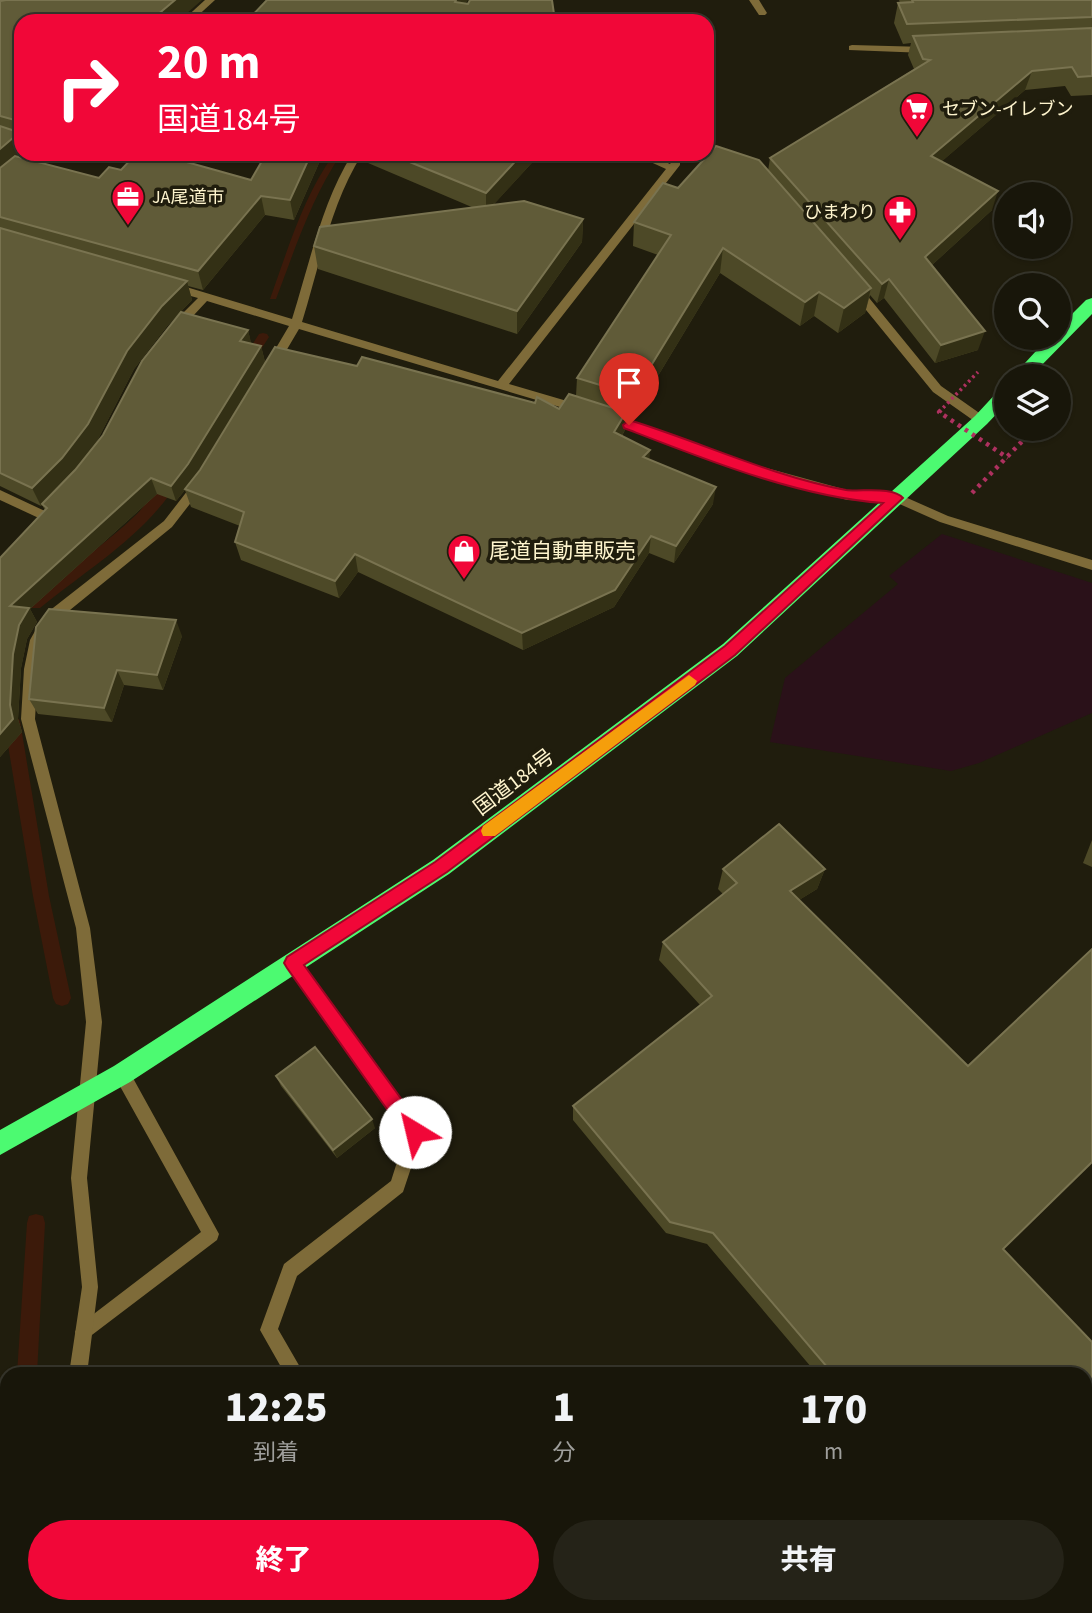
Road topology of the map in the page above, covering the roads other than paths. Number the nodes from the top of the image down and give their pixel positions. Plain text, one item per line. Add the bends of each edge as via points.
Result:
1 (210, 0) edge
2 (754, 0) edge
3 (762, 13) dead end
4 (195, 14) edge
5 (852, 48) dead end
6 (931, 50) edge
7 (30, 161) edge
8 (352, 161) edge
9 (661, 161) edge
10 (0, 188) edge
11 (846, 277) edge
12 (166, 285) edge
13 (206, 296) junction
14 (1092, 304) edge
15 (1071, 324) edge
16 (296, 325) junction
17 (165, 341) edge
18 (1046, 350) edge
19 (1032, 364) edge
20 (262, 381) edge
21 (502, 384) junction
22 (994, 406) edge
23 (981, 420) junction
24 (206, 472) edge
25 (0, 495) edge
26 (896, 498) junction
27 (43, 515) edge
28 (1092, 565) edge
29 (293, 963) junction
30 (122, 1074) junction
31 (86, 1095) junction
32 (0, 1143) edge
33 (84, 1332) junction
34 (79, 1367) edge
35 (291, 1367) edge

1 - 4 street
2 - 3 street
5 - 6 street
7 - 10 street
8 - 16 street via 319,234
9 - 21 street via 674,165
11 - 23 street via 937,389
12 - 13 street
13 - 16 street
13 - 17 street
14 - 15 highway
16 - 20 street
16 - 21 street
18 - 19 highway
21 - 26 street via 729,461 847,495
22 - 23 highway, 国道184号
23 - 26 highway, 国道184号
24 - 31 street via 168,524 48,618 34,650 28,719 83,928 94,1022
25 - 27 street
26 - 28 street via 944,519
26 - 29 highway, 国道184号 via 730,650 441,867
29 - 30 highway, 国道184号
29 - 35 street via 415,1132 397,1186 290,1270 269,1330
30 - 31 highway, 国道184号
30 - 33 street via 211,1234
31 - 32 highway, 国道184号
31 - 33 street via 79,1178 90,1287
33 - 34 street

